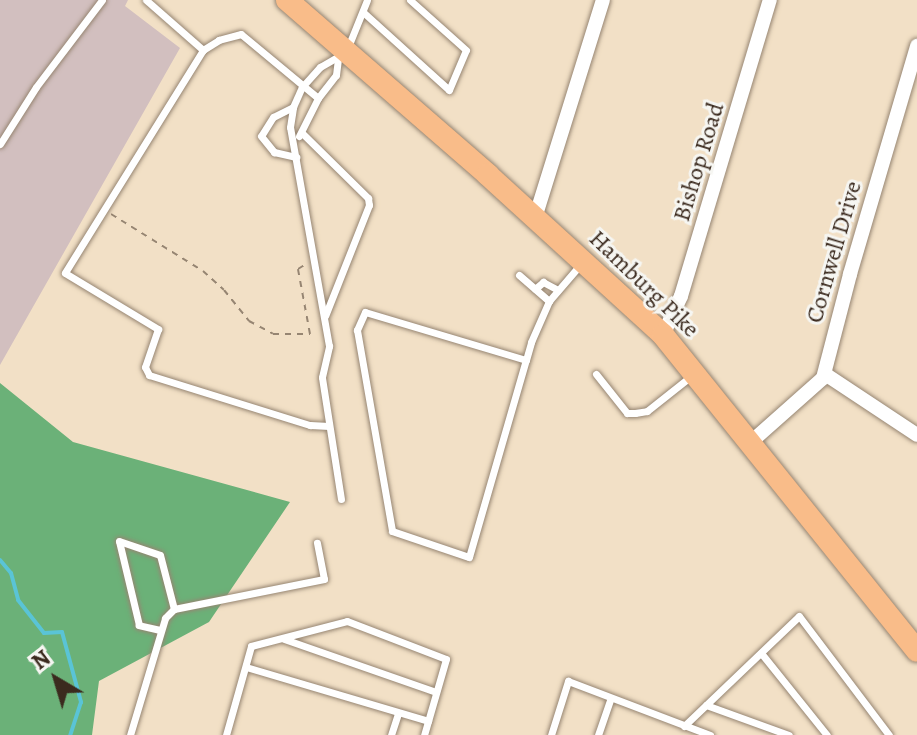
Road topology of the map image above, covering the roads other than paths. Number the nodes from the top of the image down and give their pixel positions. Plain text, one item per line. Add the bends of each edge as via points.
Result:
1 (102, 0) edge
2 (146, 0) edge
3 (287, 0) edge
4 (357, 0) edge
5 (410, 0) edge
6 (603, 0) edge
7 (770, 0) edge
8 (365, 7) edge
9 (917, 46) edge
10 (203, 50) junction
11 (342, 55) junction
12 (302, 87) junction
13 (318, 98) junction
14 (293, 107) junction
15 (302, 133) junction
16 (294, 140) junction
17 (0, 144) edge
18 (296, 157) junction
19 (535, 218) junction
20 (584, 261) junction
21 (519, 275) dead end
22 (535, 289) junction
23 (558, 290) junction
24 (549, 301) junction
25 (324, 318) junction
26 (663, 335) junction
27 (526, 360) junction
28 (695, 372) junction
29 (596, 374) dead end
30 (825, 374) junction
31 (329, 426) junction
32 (917, 435) edge
33 (751, 442) junction
34 (341, 499) dead end
35 (317, 543) dead end
36 (174, 609) junction
37 (160, 630) junction
38 (282, 639) junction
39 (917, 651) edge
40 (761, 653) junction
41 (246, 667) junction
42 (436, 692) junction
43 (611, 698) junction
44 (706, 705) junction
45 (398, 714) junction
46 (428, 721) junction
47 (684, 726) junction
48 (130, 735) edge
49 (226, 735) edge
50 (391, 735) edge
51 (424, 735) edge
52 (551, 735) edge
53 (598, 735) edge
54 (710, 735) edge
55 (789, 735) edge
56 (827, 735) edge
57 (889, 735) edge

1 - 17 lane
2 - 10 lane
3 - 11 main road, Hamburg Pike
4 - 8 lane
5 - 8 lane via 466,50 449,90
6 - 19 street
7 - 26 street, Bishop Road via 681,296
8 - 11 lane
9 - 30 street, Cornwell Drive
10 - 12 lane via 241,34
10 - 31 lane via 65,273 158,329 145,367 149,375 310,425
11 - 12 lane via 320,67
11 - 13 lane via 336,75
11 - 19 main road, Hamburg Pike
12 - 13 lane
12 - 14 lane
13 - 15 lane
14 - 16 lane
14 - 18 lane via 273,117 261,136 274,152
15 - 16 lane
15 - 25 lane via 368,198 369,205
16 - 18 lane
18 - 25 lane
19 - 20 main road, Hamburg Pike
20 - 23 lane
20 - 26 main road, Hamburg Pike
21 - 22 lane
22 - 23 lane via 543,282
22 - 24 lane
23 - 24 lane
24 - 27 lane
25 - 31 lane via 329,346 322,377
26 - 28 main road, Hamburg Pike
27 - 27 lane via 469,557 392,531 357,330 365,312
28 - 29 lane via 647,411 635,413 627,413
28 - 33 main road, Hamburg Pike
30 - 32 street
30 - 33 street
31 - 34 lane
33 - 39 main road, Hamburg Pike
35 - 36 lane via 324,579
36 - 37 lane
36 - 37 lane via 160,555 119,541 139,625
37 - 48 lane
38 - 41 lane via 251,646
38 - 42 lane
38 - 42 lane via 347,621 446,659
40 - 44 lane
40 - 56 lane
40 - 57 lane via 799,616
41 - 45 lane
41 - 49 lane
42 - 46 lane
43 - 47 lane
43 - 52 lane via 568,681
43 - 53 lane
44 - 47 lane
44 - 55 lane
45 - 46 lane
45 - 50 lane
46 - 51 lane
47 - 54 lane

